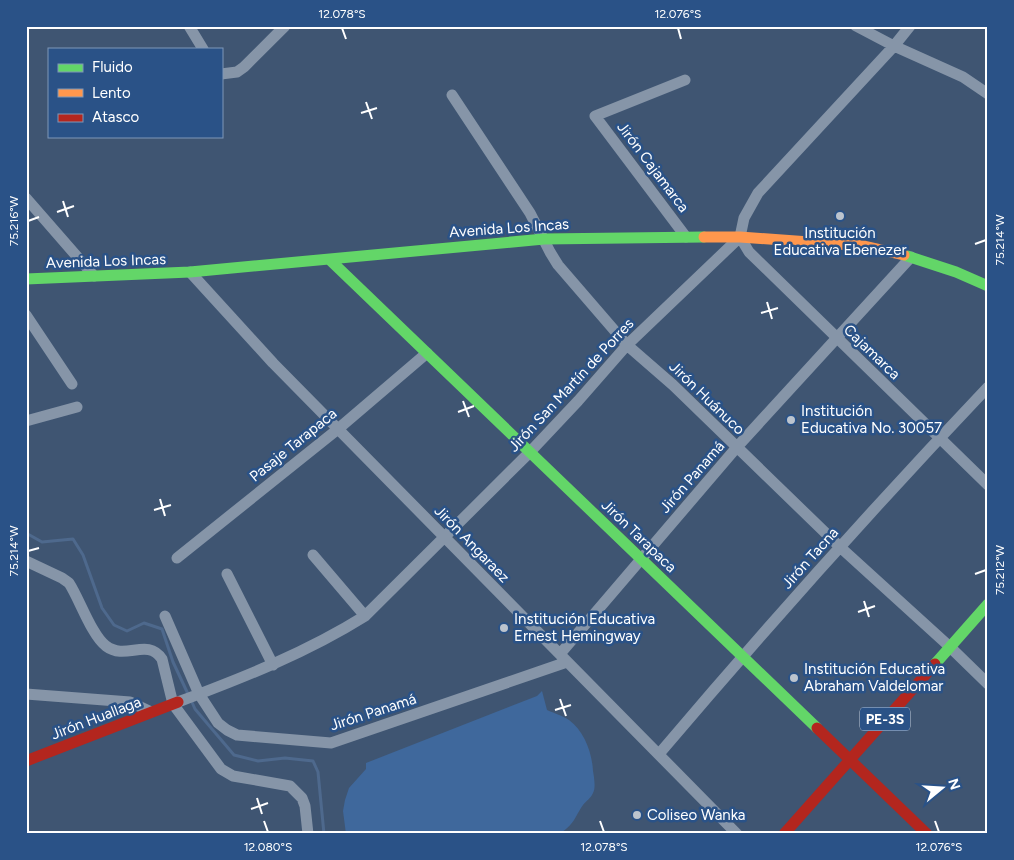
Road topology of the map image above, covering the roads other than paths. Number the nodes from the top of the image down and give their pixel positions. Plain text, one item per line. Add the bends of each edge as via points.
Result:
1 (189, 26) edge
2 (285, 26) edge
3 (856, 26) edge
4 (910, 26) edge
5 (894, 46) junction
6 (202, 48) edge
7 (225, 74) edge
8 (685, 80) dead end
9 (988, 94) edge
10 (452, 95) dead end
11 (26, 198) edge
12 (686, 237) junction
13 (740, 237) junction
14 (544, 239) junction
15 (911, 257) junction
16 (330, 260) junction
17 (190, 272) junction
18 (94, 276) junction
19 (26, 279) edge
20 (988, 286) edge
21 (26, 315) edge
22 (836, 338) junction
23 (627, 345) junction
24 (427, 353) junction
25 (72, 384) dead end
26 (988, 387) edge
27 (77, 407) dead end
28 (26, 421) edge
29 (338, 429) junction
30 (940, 438) junction
31 (737, 447) junction
32 (530, 452) junction
33 (988, 485) edge
34 (444, 536) junction
35 (840, 547) junction
36 (313, 555) dead end
37 (177, 558) dead end
38 (641, 559) junction
39 (26, 561) edge
40 (227, 574) dead end
41 (988, 604) edge
42 (165, 616) dead end
43 (365, 616) junction
44 (957, 650) junction
45 (742, 656) junction
46 (563, 658) junction
47 (273, 665) junction
48 (988, 684) edge
49 (932, 685) dead end
50 (26, 694) edge
51 (198, 694) junction
52 (175, 703) junction
53 (151, 712) junction
54 (876, 748) dead end
55 (659, 754) junction
56 (26, 761) edge
57 (854, 763) junction
58 (308, 834) edge
59 (737, 834) edge
60 (784, 834) edge
61 (800, 834) edge
62 (927, 834) edge

1 - 6 street
2 - 7 street via 244,67
3 - 5 street
4 - 5 street
5 - 9 street via 963,77
5 - 13 street via 758,194 744,218
8 - 12 street, Jirón Cajamarca via 595,116
10 - 14 street, Jirón Huánuco
11 - 18 street
12 - 13 main road, Avenida Los Incas
12 - 14 main road, Avenida Los Incas
13 - 15 main road, Avenida Los Incas via 864,246
13 - 22 street, Cajamarca via 750,252
13 - 23 street, Jirón San Martín de Porres
14 - 16 main road, Avenida Los Incas
14 - 23 street, Jirón Huánuco via 558,265
15 - 20 main road, Avenida Los Incas
15 - 22 street, Jirón Panamá
16 - 17 main road, Avenida Los Incas
16 - 24 main road, Jirón Tarapaca
17 - 18 main road, Avenida Los Incas
17 - 29 street, Jirón Angaraez
18 - 19 main road, Avenida Los Incas
21 - 25 street
22 - 30 street, Cajamarca
22 - 31 street, Jirón Panamá
23 - 31 street, Jirón Huánuco
23 - 32 street, Jirón San Martín de Porres
24 - 29 street, Pasaje Tarapaca
24 - 32 main road, Jirón Tarapaca
26 - 30 street, Jirón Tacna
27 - 28 street
29 - 34 street, Jirón Angaraez
29 - 37 street, Pasaje Tarapaca
30 - 33 street, Cajamarca
30 - 35 street, Jirón Tacna
31 - 35 street, Jirón Huánuco
31 - 38 street, Jirón Panamá
32 - 34 street, Jirón San Martín de Porres
32 - 38 main road, Jirón Tarapaca
34 - 43 street, Jirón San Martín de Porres
34 - 46 street, Jirón Angaraez
35 - 44 street, Jirón Huánuco
35 - 45 street, Jirón Tacna
36 - 43 street
38 - 45 main road, Jirón Tarapaca
38 - 46 street, Jirón Panamá
39 - 52 street via 69,583 98,637 111,650 122,652 147,648 159,655
40 - 47 street
41 - 44 main road, PE-3S
42 - 51 street, Jirón Panamá
43 - 47 street, Jirón San Martín de Porres
44 - 48 street, Jirón Huánuco
44 - 49 main road, PE-3S
44 - 57 main road, PE-3S
45 - 55 street, Jirón Tacna
45 - 57 main road, Jirón Tarapaca
46 - 51 street, Jirón Panamá via 331,743 237,735 218,723
46 - 55 street, Jirón Angaraez
47 - 51 street, Jirón San Martín de Porres
50 - 53 street via 130,702
51 - 52 street, Jirón San Martín de Porres
52 - 53 main road, Jirón Huallaga
52 - 58 street via 221,769 232,776 282,784 296,791 305,806
53 - 56 main road, Jirón Huallaga
54 - 57 main road, PE-3S
55 - 59 street, Jirón Angaraez
57 - 60 main road, PE-3S
57 - 61 main road, PE-3S
57 - 62 main road, Jirón Tarapaca

